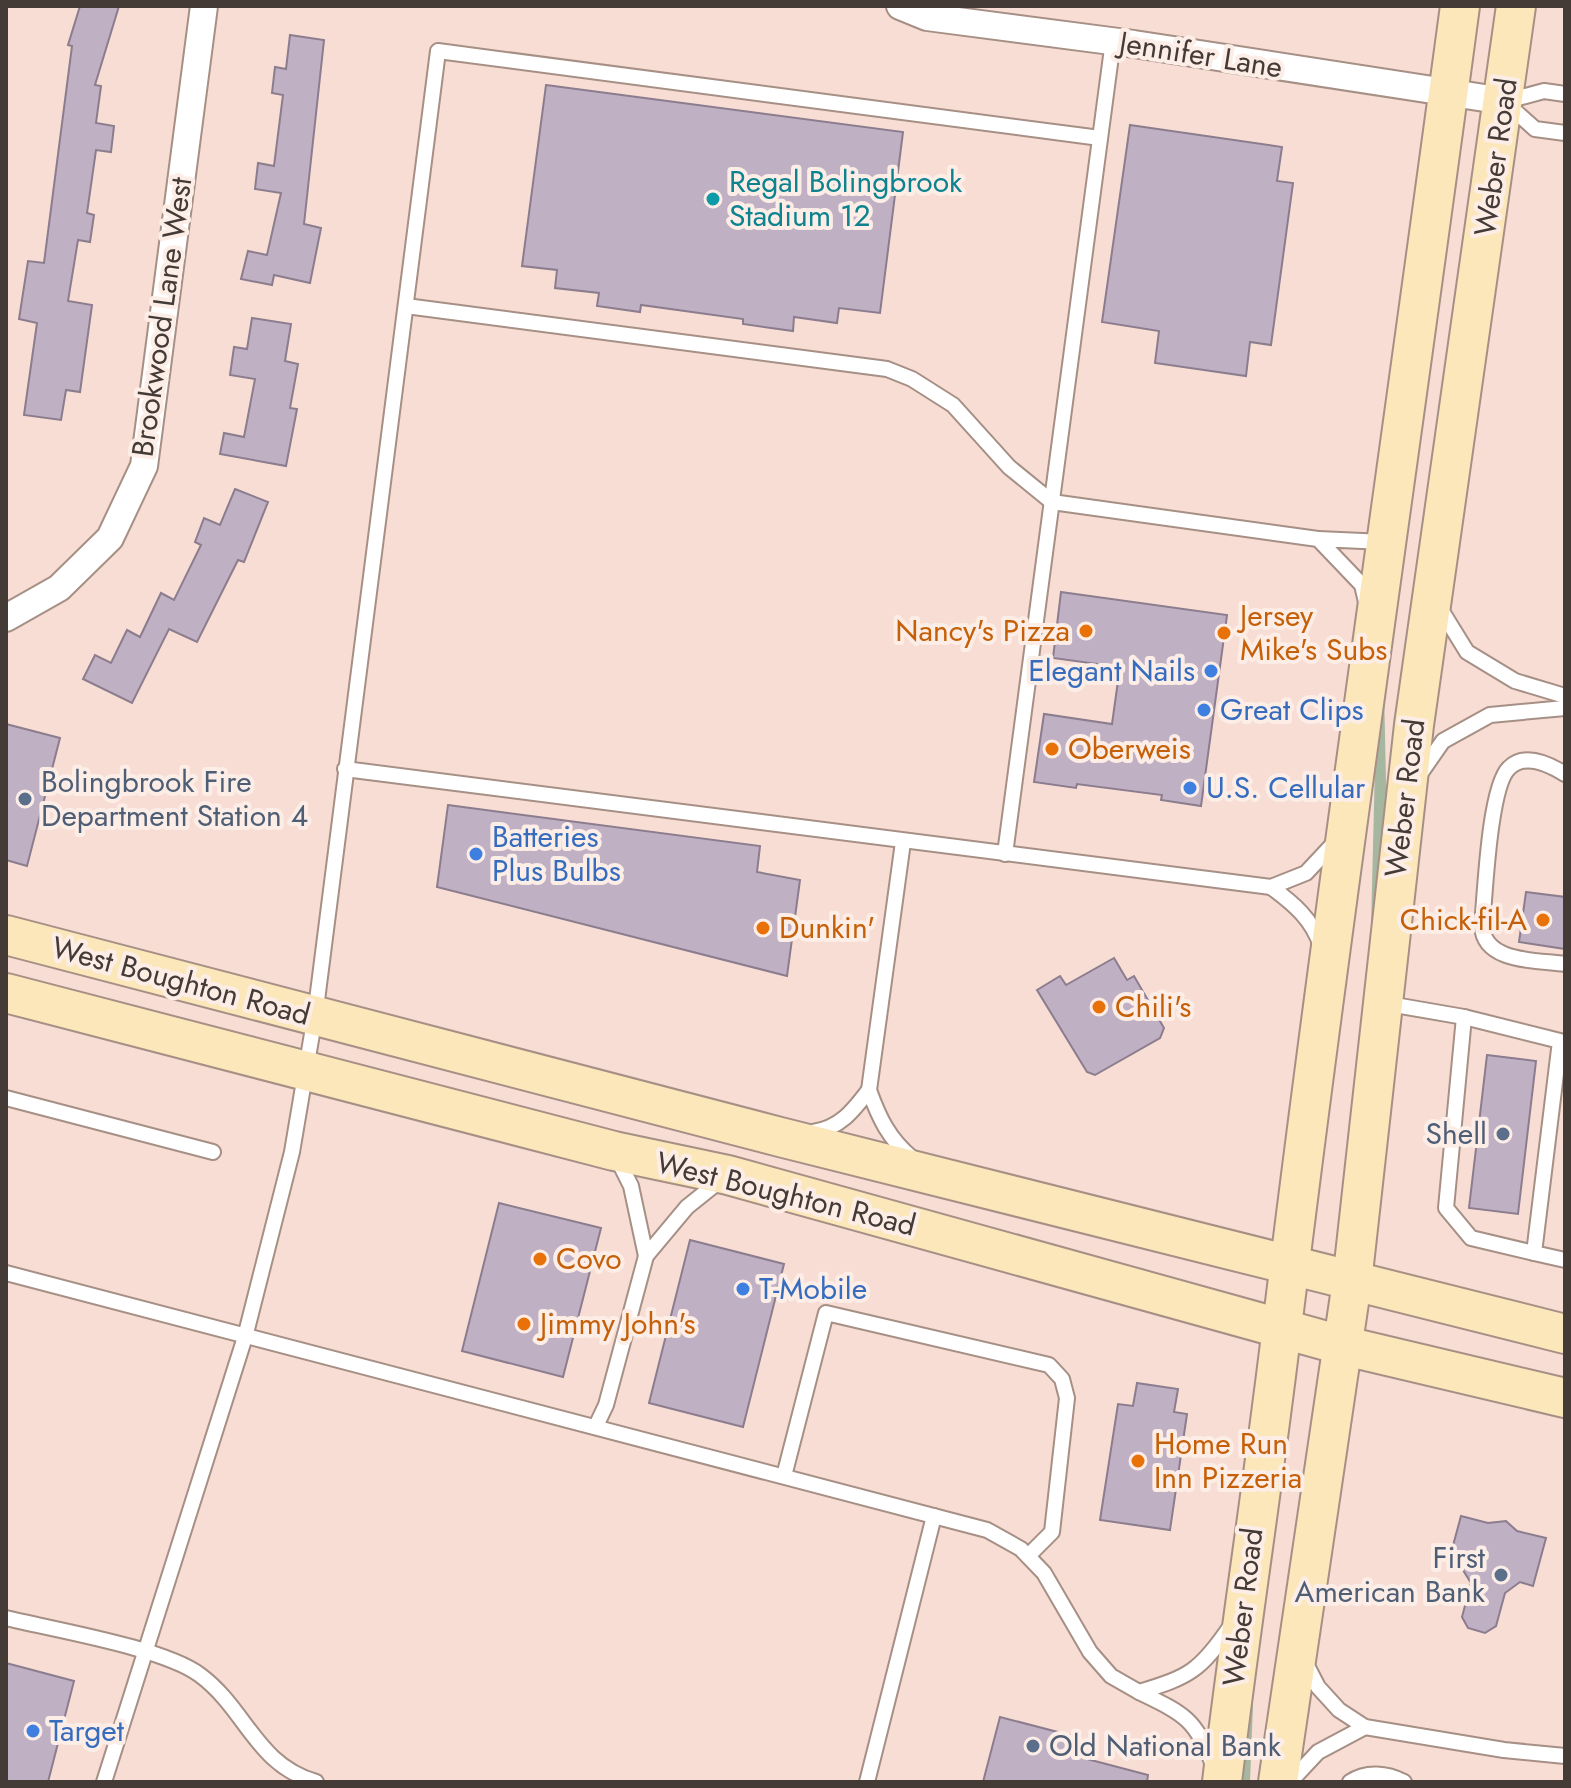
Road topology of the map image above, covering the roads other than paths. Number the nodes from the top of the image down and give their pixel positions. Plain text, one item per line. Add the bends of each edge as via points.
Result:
1 (204, 6) edge
2 (900, 6) edge
3 (1460, 6) edge
4 (1516, 6) edge
5 (1113, 41) junction
6 (1449, 93) junction
7 (1565, 94) edge
8 (1504, 101) junction
9 (1565, 133) edge
10 (1100, 138) junction
11 (406, 306) junction
12 (1052, 502) junction
13 (1318, 539) junction
14 (1385, 542) junction
15 (1431, 595) junction
16 (6, 618) edge
17 (1373, 629) junction
18 (1565, 696) edge
19 (1565, 708) edge
20 (1414, 725) junction
21 (345, 769) junction
22 (1565, 774) edge
23 (1404, 798) junction
24 (1345, 829) junction
25 (903, 842) junction
26 (1005, 854) junction
27 (1271, 887) junction
28 (6, 935) edge
29 (1565, 964) edge
30 (1330, 969) junction
31 (6, 993) edge
32 (1382, 1002) junction
33 (315, 1016) junction
34 (1464, 1017) junction
35 (305, 1070) junction
36 (869, 1090) junction
37 (6, 1098) edge
38 (780, 1137) junction
39 (614, 1151) junction
40 (213, 1152) dead end
41 (927, 1172) junction
42 (728, 1175) junction
43 (1534, 1253) junction
44 (646, 1256) junction
45 (1565, 1260) edge
46 (1289, 1264) junction
47 (6, 1273) edge
48 (1352, 1282) junction
49 (1282, 1328) junction
50 (1565, 1334) edge
51 (245, 1337) junction
52 (1341, 1345) junction
53 (1565, 1398) edge
54 (596, 1426) junction
55 (784, 1476) junction
56 (934, 1516) junction
57 (1028, 1556) junction
58 (1242, 1610) junction
59 (6, 1618) edge
60 (1298, 1647) junction
61 (146, 1653) junction
62 (1139, 1692) junction
63 (1365, 1727) junction
64 (1565, 1756) edge
65 (104, 1782) edge
66 (316, 1782) edge
67 (867, 1782) edge
68 (1220, 1782) edge
69 (1278, 1782) edge
70 (1290, 1782) edge
71 (1350, 1782) edge
72 (1404, 1782) edge

1 - 16 street, Brookwood Lane West via 144,466 110,538 59,588
2 - 5 street, Jennifer Lane via 927,17
3 - 6 main road, Weber Road
4 - 8 main road, Weber Road
5 - 6 street, Jennifer Lane
5 - 10 lane
6 - 8 street, Jennifer Lane
6 - 14 main road, Weber Road
7 - 8 lane, Jennifer Lane via 1544,91
8 - 9 lane via 1535,129
8 - 15 main road, Weber Road
10 - 11 lane via 438,51
10 - 12 lane
11 - 12 lane via 887,369 953,405 1009,467
11 - 21 lane
12 - 13 lane
12 - 26 lane
13 - 14 lane
13 - 17 lane via 1362,585
14 - 17 main road, Weber Road
14 - 20 main road via 1404,553 1408,570 1398,702
15 - 18 lane via 1467,652 1515,681
15 - 20 main road, Weber Road
17 - 24 main road, Weber Road
19 - 23 lane via 1490,715 1443,741
20 - 23 main road, Weber Road
21 - 25 lane
21 - 33 lane
22 - 29 lane via 1545,761 1518,762 1507,770 1495,800 1482,926 1485,942 1497,953
23 - 32 main road, Weber Road
24 - 27 lane via 1306,873
24 - 30 main road, Weber Road
25 - 26 lane
25 - 36 lane
26 - 27 lane
27 - 30 lane via 1315,928
28 - 33 main road, West Boughton Road
30 - 46 main road, Weber Road
31 - 35 main road, West Boughton Road
32 - 34 lane
32 - 48 main road, Weber Road
33 - 35 lane
33 - 38 main road, West Boughton Road
34 - 43 lane via 1446,1208 1471,1238
34 - 43 lane via 1560,1041
35 - 39 main road, West Boughton Road
35 - 51 lane via 292,1152
36 - 38 lane via 851,1114 829,1129
36 - 41 lane via 895,1144
37 - 40 lane
38 - 41 main road, West Boughton Road
39 - 42 main road, West Boughton Road
39 - 44 lane via 631,1186
41 - 46 main road, West Boughton Road
42 - 44 lane via 687,1207
42 - 49 main road, West Boughton Road
43 - 45 lane
44 - 54 lane
46 - 48 main road, West Boughton Road
46 - 49 main road, Weber Road
47 - 51 lane
48 - 50 main road, West Boughton Road
48 - 52 main road, Weber Road
49 - 52 main road, West Boughton Road
49 - 58 main road, Weber Road
51 - 54 lane
51 - 61 lane
52 - 53 main road, West Boughton Road
52 - 60 main road, Weber Road
54 - 55 lane
55 - 56 lane
55 - 57 lane via 826,1313 1049,1365 1062,1379 1067,1398 1052,1532
56 - 57 lane via 987,1530
56 - 67 lane
57 - 62 lane via 1044,1573 1090,1652 1111,1676
58 - 62 lane via 1213,1652 1187,1677
58 - 68 main road, Weber Road
59 - 61 lane
60 - 63 lane via 1318,1687
60 - 69 main road, Weber Road
61 - 65 lane
61 - 66 lane via 177,1661 200,1675 277,1764
62 - 68 lane via 1184,1714 1204,1740
63 - 64 lane
63 - 70 lane via 1318,1752
71 - 72 lane via 1366,1774

